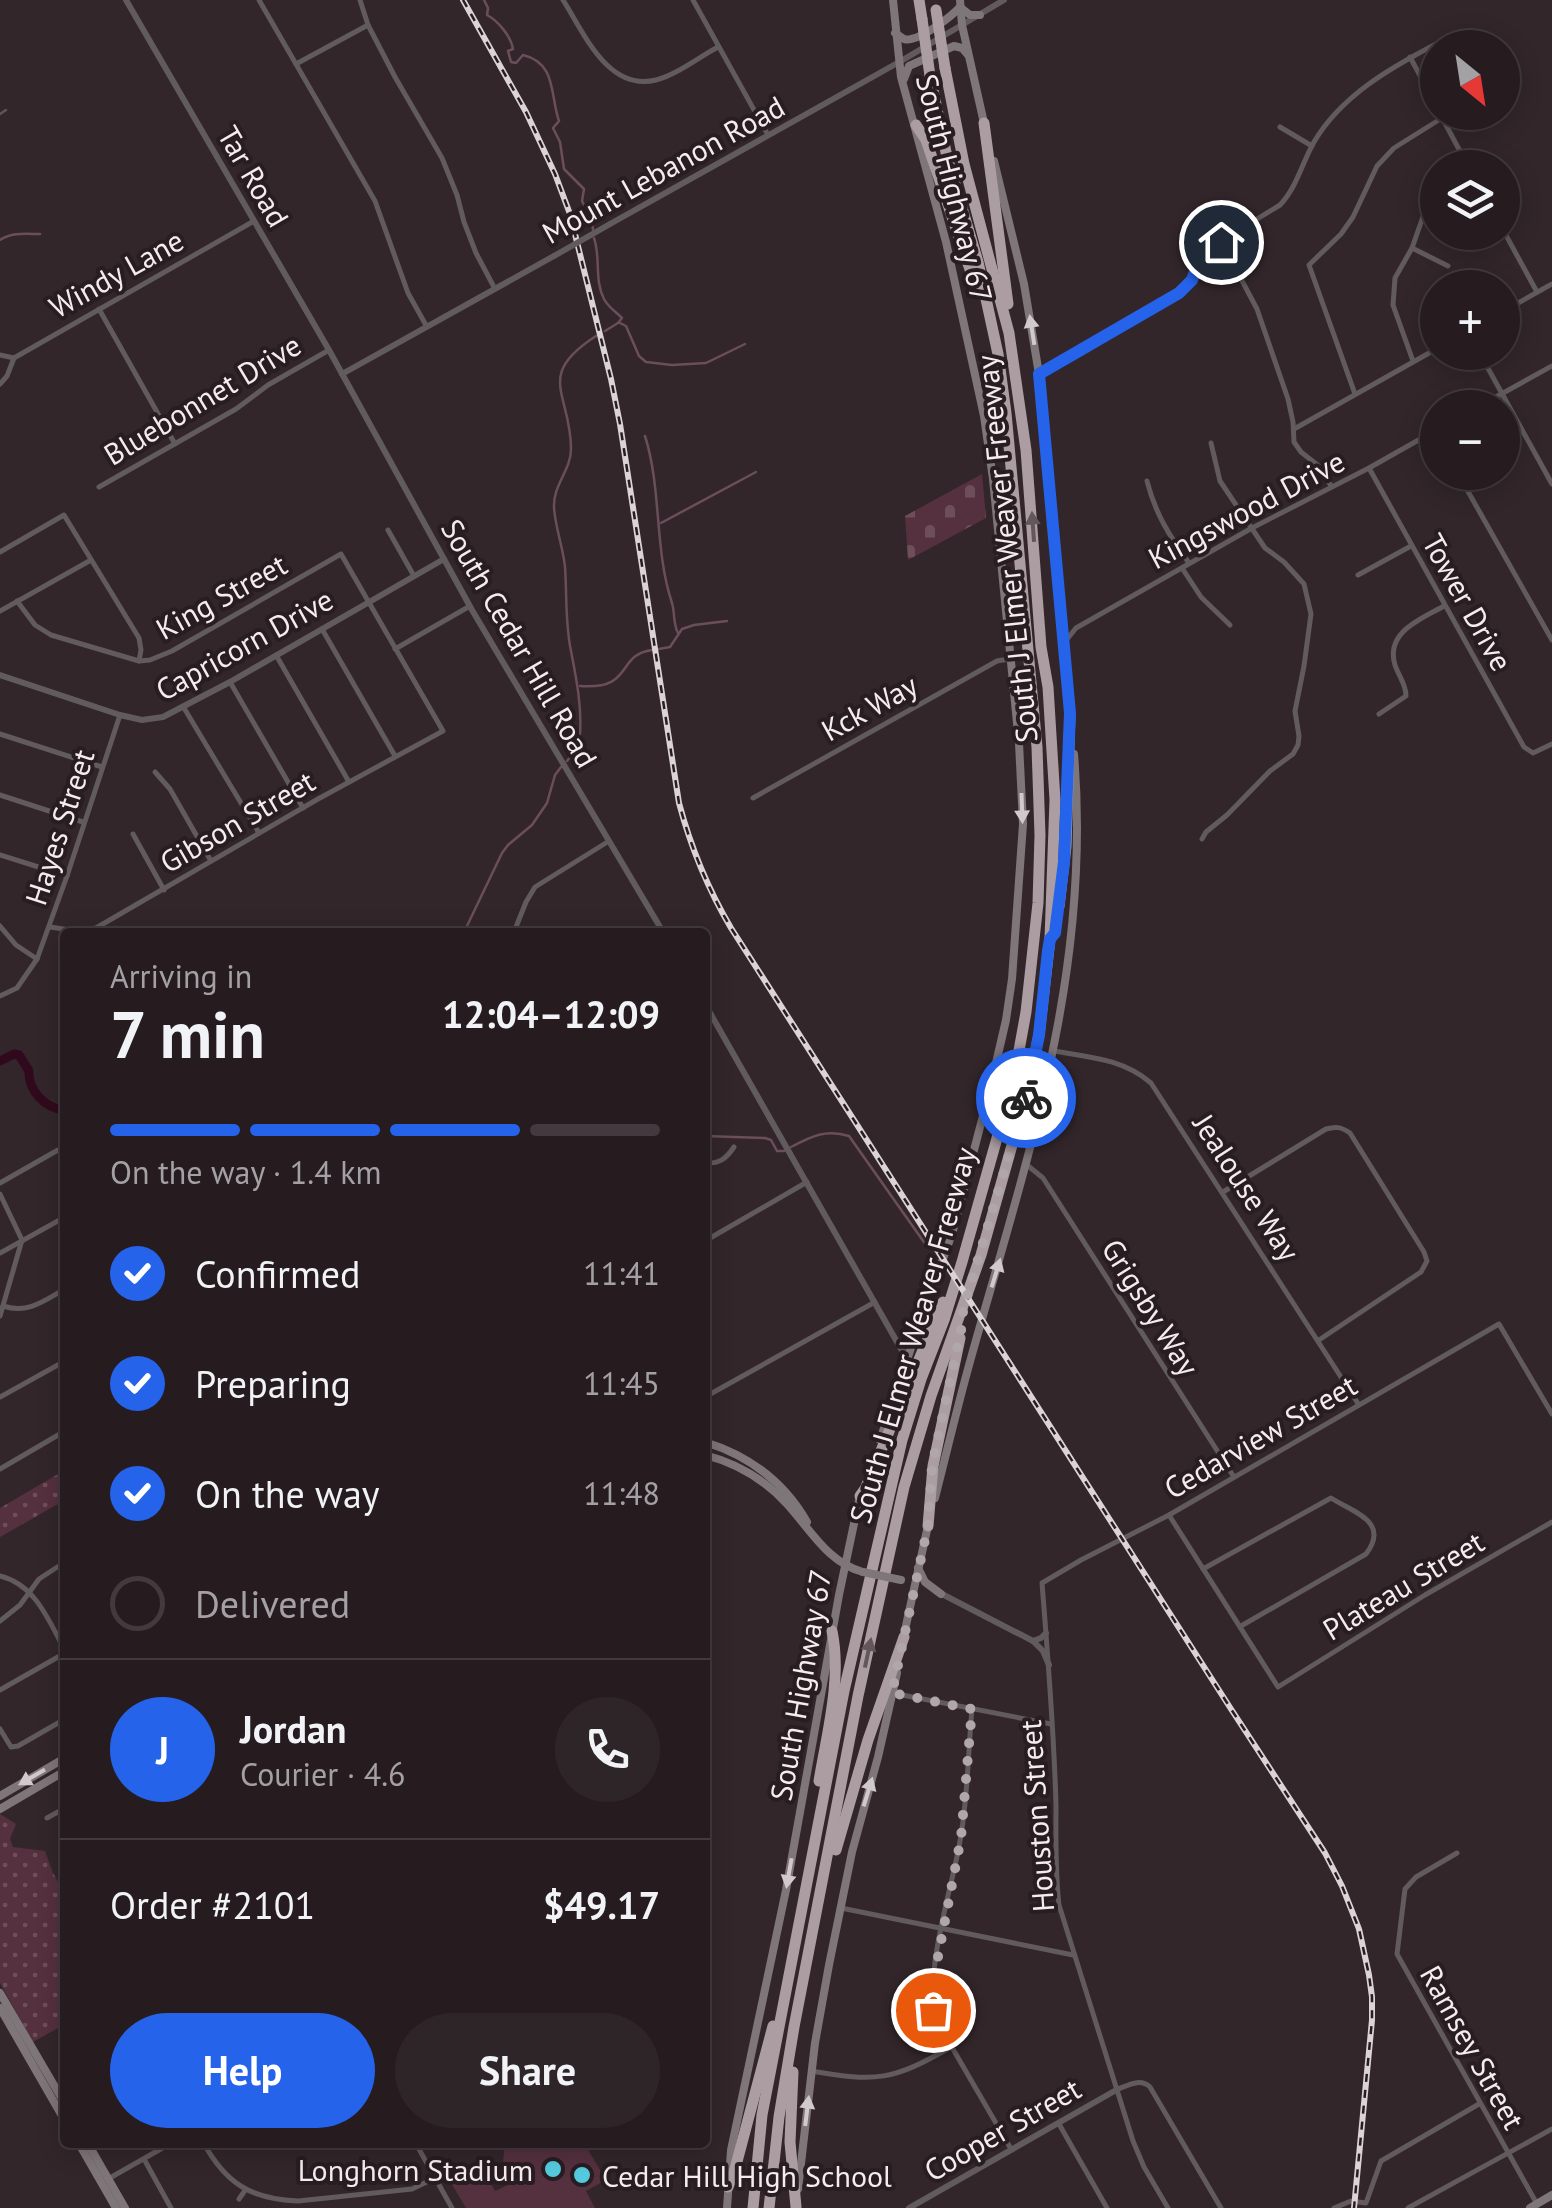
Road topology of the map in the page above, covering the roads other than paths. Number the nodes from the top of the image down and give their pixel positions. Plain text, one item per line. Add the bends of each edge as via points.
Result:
1 (126, 0) edge
2 (259, 0) edge
3 (360, 0) edge
4 (564, 0) edge
5 (693, 0) edge
6 (893, 0) edge
7 (918, 0) edge
8 (1004, 0) edge
9 (960, 4) edge
10 (935, 5) edge
11 (980, 15) junction
12 (368, 25) junction
13 (962, 26) junction
14 (896, 33) junction
15 (718, 46) junction
16 (1420, 52) edge
17 (968, 55) junction
18 (1410, 57) junction
19 (901, 61) junction
20 (296, 64) junction
21 (1420, 76) edge
22 (904, 81) junction
23 (984, 123) junction
24 (916, 125) junction
25 (1280, 127) dead end
26 (1420, 128) edge
27 (768, 135) junction
28 (1312, 146) junction
29 (254, 221) junction
30 (1420, 225) edge
31 (1221, 242) junction
32 (1412, 248) junction
33 (1514, 250) edge
34 (1448, 266) dead end
35 (1552, 284) edge
36 (495, 289) junction
37 (1537, 292) junction
38 (1520, 302) edge
39 (98, 309) junction
40 (427, 327) junction
41 (1009, 333) junction
42 (329, 350) junction
43 (0, 354) edge
44 (998, 354) junction
45 (1420, 357) edge
46 (14, 358) junction
47 (1414, 360) junction
48 (1552, 366) edge
49 (342, 374) junction
50 (1039, 374) junction
51 (0, 384) edge
52 (1509, 390) edge
53 (1355, 394) junction
54 (1520, 426) edge
55 (1294, 429) junction
56 (1420, 441) edge
57 (1211, 443) dead end
58 (176, 444) junction
59 (1369, 468) junction
60 (1146, 480) dead end
61 (1552, 484) edge
62 (1332, 486) junction
63 (99, 487) dead end
64 (1467, 490) edge
65 (1252, 528) junction
66 (388, 530) dead end
67 (1411, 546) junction
68 (0, 552) edge
69 (444, 559) junction
70 (91, 560) junction
71 (1190, 563) junction
72 (1182, 568) junction
73 (1358, 575) dead end
74 (414, 576) junction
75 (17, 601) junction
76 (368, 602) junction
77 (471, 605) junction
78 (1444, 606) junction
79 (0, 611) edge
80 (1062, 625) junction
81 (1230, 625) dead end
82 (1076, 628) junction
83 (322, 629) junction
84 (1552, 640) edge
85 (1063, 644) junction
86 (394, 648) junction
87 (276, 655) junction
88 (1009, 659) junction
89 (138, 661) junction
90 (0, 675) edge
91 (230, 682) junction
92 (184, 708) junction
93 (1070, 713) junction
94 (120, 714) junction
95 (1379, 714) dead end
96 (0, 734) edge
97 (1552, 744) edge
98 (395, 756) junction
99 (103, 767) junction
100 (155, 772) dead end
101 (349, 782) junction
102 (0, 795) edge
103 (753, 798) dead end
104 (303, 808) junction
105 (84, 822) junction
106 (259, 833) junction
107 (133, 834) dead end
108 (1202, 839) dead end
109 (610, 841) junction
110 (0, 854) edge
111 (211, 861) junction
112 (67, 876) junction
113 (164, 890) junction
114 (0, 926) edge
115 (50, 927) junction
116 (96, 928) edge
117 (516, 928) edge
118 (661, 928) edge
119 (60, 929) edge
120 (1050, 939) junction
121 (37, 959) junction
122 (0, 996) edge
123 (710, 1013) edge
124 (1054, 1051) junction
125 (734, 1147) dead end
126 (58, 1150) dead end
127 (710, 1163) edge
128 (1028, 1165) junction
129 (807, 1182) junction
130 (0, 1183) edge
131 (1222, 1192) junction
132 (0, 1194) edge
133 (60, 1220) edge
134 (710, 1238) edge
135 (22, 1240) junction
136 (0, 1253) edge
137 (962, 1262) junction
138 (60, 1292) edge
139 (875, 1302) junction
140 (3, 1306) junction
141 (963, 1310) junction
142 (0, 1316) edge
143 (1318, 1340) junction
144 (909, 1356) junction
145 (60, 1364) edge
146 (710, 1395) edge
147 (0, 1398) edge
148 (1359, 1405) junction
149 (1552, 1414) edge
150 (60, 1434) edge
151 (710, 1444) edge
152 (710, 1457) edge
153 (0, 1469) edge
154 (1234, 1477) junction
155 (860, 1496) junction
156 (1168, 1515) junction
157 (1552, 1522) edge
158 (928, 1526) junction
159 (814, 1535) junction
160 (60, 1565) edge
161 (845, 1565) junction
162 (918, 1568) junction
163 (1203, 1569) junction
164 (0, 1576) edge
165 (915, 1582) junction
166 (1042, 1583) joint
167 (30, 1592) junction
168 (941, 1594) junction
169 (911, 1596) junction
170 (0, 1622) edge
171 (1240, 1626) junction
172 (832, 1632) junction
173 (1046, 1633) junction
174 (904, 1636) junction
175 (1033, 1641) junction
176 (60, 1643) edge
177 (60, 1654) edge
178 (1049, 1665) junction
179 (0, 1690) edge
180 (892, 1693) junction
181 (972, 1709) junction
182 (60, 1722) edge
183 (1051, 1724) junction
184 (0, 1729) edge
185 (60, 1761) edge
186 (60, 1774) edge
187 (0, 1796) edge
188 (0, 1809) edge
189 (60, 1813) edge
190 (47, 1818) dead end
191 (1457, 1853) dead end
192 (813, 1858) junction
193 (841, 1908) junction
194 (815, 1921) junction
195 (942, 1928) junction
196 (1075, 1955) junction
197 (788, 1984) junction
198 (0, 1993) edge
199 (0, 2008) edge
200 (794, 2027) junction
201 (952, 2046) junction
202 (811, 2070) junction
203 (49, 2085) junction
204 (1118, 2089) junction
205 (60, 2098) edge
206 (1479, 2104) junction
207 (60, 2110) edge
208 (1059, 2122) junction
209 (1552, 2128) edge
210 (82, 2148) edge
211 (90, 2148) edge
212 (163, 2148) edge
213 (207, 2148) edge
214 (418, 2148) edge
215 (1011, 2149) junction
216 (1507, 2154) junction
217 (144, 2159) junction
218 (435, 2178) junction
219 (105, 2181) junction
220 (728, 2187) junction
221 (246, 2189) junction
222 (1552, 2195) edge
223 (240, 2200) dead end
224 (1367, 2206) edge
225 (1533, 2206) edge
226 (116, 2208) edge
227 (125, 2208) edge
228 (172, 2208) edge
229 (452, 2208) edge
230 (727, 2208) edge
231 (753, 2208) edge
232 (770, 2208) edge
233 (796, 2208) edge
234 (908, 2208) edge
235 (1107, 2208) edge
236 (1168, 2208) edge
237 (1222, 2208) edge
238 (1334, 2208) edge
239 (1408, 2208) edge

1 - 29 street, Tar Road
2 - 20 street
3 - 12 street
4 - 15 street via 601,60 630,79 654,80
5 - 15 street
6 - 14 main road, South Highway 67
7 - 44 highway, South J Elmer Weaver Freeway, bridge via 947,157
8 - 11 street, Mount Lebanon Road
9 - 11 main road via 970,16
9 - 13 main road, South Highway 67
9 - 14 main road via 948,20 911,39
10 - 41 highway, South J Elmer Weaver Freeway, bridge via 964,164
11 - 13 street, Mount Lebanon Road
12 - 20 street
12 - 36 street via 442,158
13 - 17 main road, South Highway 67
13 - 19 street, Mount Lebanon Road
14 - 19 main road, South Highway 67
15 - 27 street
16 - 18 street
17 - 22 main road via 954,46 909,66
17 - 23 main road, South Highway 67
18 - 21 street
18 - 28 street via 1352,97
19 - 22 main road, South Highway 67
19 - 27 street, Mount Lebanon Road
20 - 40 street via 375,201
22 - 24 main road, South Highway 67
23 - 41 highway
50 -> 23 main road, South Highway 67
24 - 44 highway
24 - 88 main road, South Highway 67 via 984,416
25 - 28 street
26 - 53 street via 1378,166 1341,234 1308,265
27 - 36 street, Mount Lebanon Road, bridge
28 - 31 street via 1280,205
29 - 39 street, Windy Lane
29 - 42 street, Tar Road
30 - 32 street
31 - 50 street via 1201,254 1179,293
31 - 55 street via 1257,309
32 - 34 street
32 - 47 street via 1395,278 1394,304
33 - 37 street
35 - 37 street
36 - 40 street, Mount Lebanon Road
37 - 38 street
39 - 46 street, Windy Lane
39 - 58 street
40 - 49 street, Mount Lebanon Road
120 -> 41 highway, South J Elmer Weaver Freeway via 1051,728
42 - 49 street, Tar Road
42 - 58 street, Bluebonnet Drive
43 - 46 street
44 - 137 highway, South J Elmer Weaver Freeway via 1037,747 1039,868 1021,1046
45 - 47 street
46 - 51 street
47 - 53 street
48 - 52 street
49 - 69 street, South Cedar Hill Road
50 - 80 main road, South Highway 67
53 - 55 street
54 - 61 street
55 - 62 street via 1297,447
56 - 59 street, Kingswood Drive
57 - 65 street via 1220,481
58 - 63 street, Bluebonnet Drive
59 - 62 street, Kingswood Drive
59 - 67 street, Tower Drive
60 - 71 street via 1167,533
62 - 65 street, Kingswood Drive
64 - 84 street
65 - 71 street, Kingswood Drive
65 - 108 street via 1298,575 1310,602 1295,711 1298,745
66 - 74 street
67 - 73 street
67 - 78 street, Tower Drive
68 - 70 street via 64,515
69 - 74 street, Capricorn Drive
69 - 77 street, South Cedar Hill Road
70 - 75 street
70 - 89 street via 139,638
71 - 72 street, Kingswood Drive
72 - 81 street
72 - 82 street, Kingswood Drive
74 - 76 street, Capricorn Drive
75 - 79 street
75 - 89 street, King Street via 51,635
76 - 83 street, Capricorn Drive
76 - 86 street
76 - 89 street, King Street via 341,554 172,651
77 - 86 street
77 - 109 street, South Cedar Hill Road
78 - 95 street via 1407,626 1396,641 1393,659 1406,696
78 - 97 street, Tower Drive via 1524,747 1533,753
80 - 82 street
80 - 85 main road, South Highway 67
82 - 85 street, Kingswood Drive
83 - 87 street, Capricorn Drive
83 - 98 street
85 - 93 main road, South Highway 67
86 - 98 street, Gibson Street via 443,731
87 - 91 street, Capricorn Drive
87 - 101 street
88 - 103 street, Kck Way
88 -> 144 main road, South Highway 67 via 1023,824 1012,980 952,1234
90 - 94 street, Capricorn Drive
91 - 92 street, Capricorn Drive
91 - 104 street
92 - 94 street, Capricorn Drive via 142,720
92 - 106 street
93 - 120 highway via 1064,862
93 - 124 main road, South Highway 67 via 1074,908
94 - 99 street, Hayes Street
96 - 99 street
98 - 101 street, Gibson Street
99 - 105 street, Hayes Street
100 - 111 street
101 - 104 street, Gibson Street
102 - 105 street
104 - 106 street, Gibson Street
105 - 112 street, Hayes Street
106 - 111 street, Gibson Street
107 - 113 street
109 - 117 street via 535,887
109 - 118 street, South Cedar Hill Road
110 - 112 street
111 - 113 street, Gibson Street
112 - 115 street, Hayes Street
113 - 116 street, Gibson Street
114 - 121 street
115 - 119 street, Gibson Street
115 - 121 street, Hayes Street
120 - 141 highway, South J Elmer Weaver Freeway via 1027,1092
121 - 122 street, Hayes Street via 17,988
123 - 129 street
124 - 128 main road, South Highway 67
124 - 131 street, Jealouse Way via 1118,1062 1143,1076
125 - 127 street
126 - 130 street
128 - 154 street, Grigsby Way via 1043,1178
158 -> 128 main road, South Highway 67
129 - 134 street
129 - 139 street
131 - 143 street, Jealouse Way
131 - 143 street via 1326,1129 1350,1133 1426,1261 1421,1272
132 - 135 street
133 - 135 street
135 - 136 street
135 - 140 street
137 - 155 highway
137 - 192 highway, South J Elmer Weaver Freeway via 888,1495
138 - 140 street via 26,1309
139 - 144 street
139 - 146 street
140 - 142 street
141 - 158 highway via 932,1466
194 -> 141 highway, South J Elmer Weaver Freeway via 904,1487
143 - 148 street, Jealouse Way
144 - 155 main road, South Highway 67
145 - 147 street
148 - 149 street, Cedarview Street via 1499,1324
148 - 154 street, Cedarview Street
150 - 153 street
151 - 159 main road via 775,1480
152 - 159 main road via 762,1482
154 - 156 street, Cedarview Street
155 - 161 main road, South Highway 67
156 - 163 street
156 - 166 street, Cedarview Street
157 - 171 street, Plateau Street via 1278,1687
158 - 162 main road, South Highway 67
159 - 161 main road
160 - 167 street
161 - 165 main road, bridge
161 - 172 main road, South Highway 67
162 - 165 main road, South Highway 67
162 - 168 main road
163 - 171 street
163 - 171 street via 1331,1498 1370,1524 1370,1552
164 - 167 street
165 - 168 street
165 - 169 main road, South Highway 67
166 - 173 street, Houston Street
167 - 170 street
167 - 176 street
168 - 169 main road
168 - 175 street
169 - 174 main road, South Highway 67
172 - 192 highway via 835,1676
172 -> 220 main road, South Highway 67
173 - 175 street
173 - 178 street, Houston Street
174 - 180 main road, South Highway 67
174 - 194 highway
175 - 178 street
177 - 179 street
178 - 183 street, Houston Street
180 - 181 street
193 -> 180 main road, South Highway 67
181 - 183 street
181 - 195 street via 961,1838
182 - 184 street via 11,1747
183 - 196 street, Houston Street via 1057,1888
185 -> 187 main road
186 - 188 main road
189 - 190 street
191 - 206 street, Ramsey Street via 1405,1889 1397,1946
192 - 197 highway, South J Elmer Weaver Freeway
193 - 195 street
193 - 202 main road, South Highway 67
194 - 200 highway, South J Elmer Weaver Freeway
195 - 196 street
195 - 201 street via 932,2005
196 - 204 street, Houston Street
197 - 220 highway
197 - 231 highway, South J Elmer Weaver Freeway via 762,2116
198 - 203 main road
199 - 203 main road
200 - 232 highway, South J Elmer Weaver Freeway
200 - 233 highway
201 - 202 street via 886,2076
201 - 215 street
233 -> 202 main road, South Highway 67
203 - 205 main road
203 - 207 main road
204 - 208 street, Cooper Street
204 - 236 street, Houston Street via 1133,2141
204 - 237 street via 1138,2082 1150,2087
206 - 216 street, Ramsey Street
206 - 224 street via 1381,2161
208 - 215 street, Cooper Street
208 - 235 street
209 - 216 street
210 - 219 main road
211 - 219 main road
212 - 217 street
213 - 221 street via 222,2172
214 - 218 street
215 - 234 street, Cooper Street
216 - 225 street, Ramsey Street
216 - 239 street
217 - 219 street
217 - 228 street
218 - 221 street via 412,2189 298,2201
218 - 229 street
219 - 226 main road
219 - 227 main road
220 - 230 main road, South Highway 67
221 - 223 street
222 - 225 main road
224 - 238 street via 1351,2201

